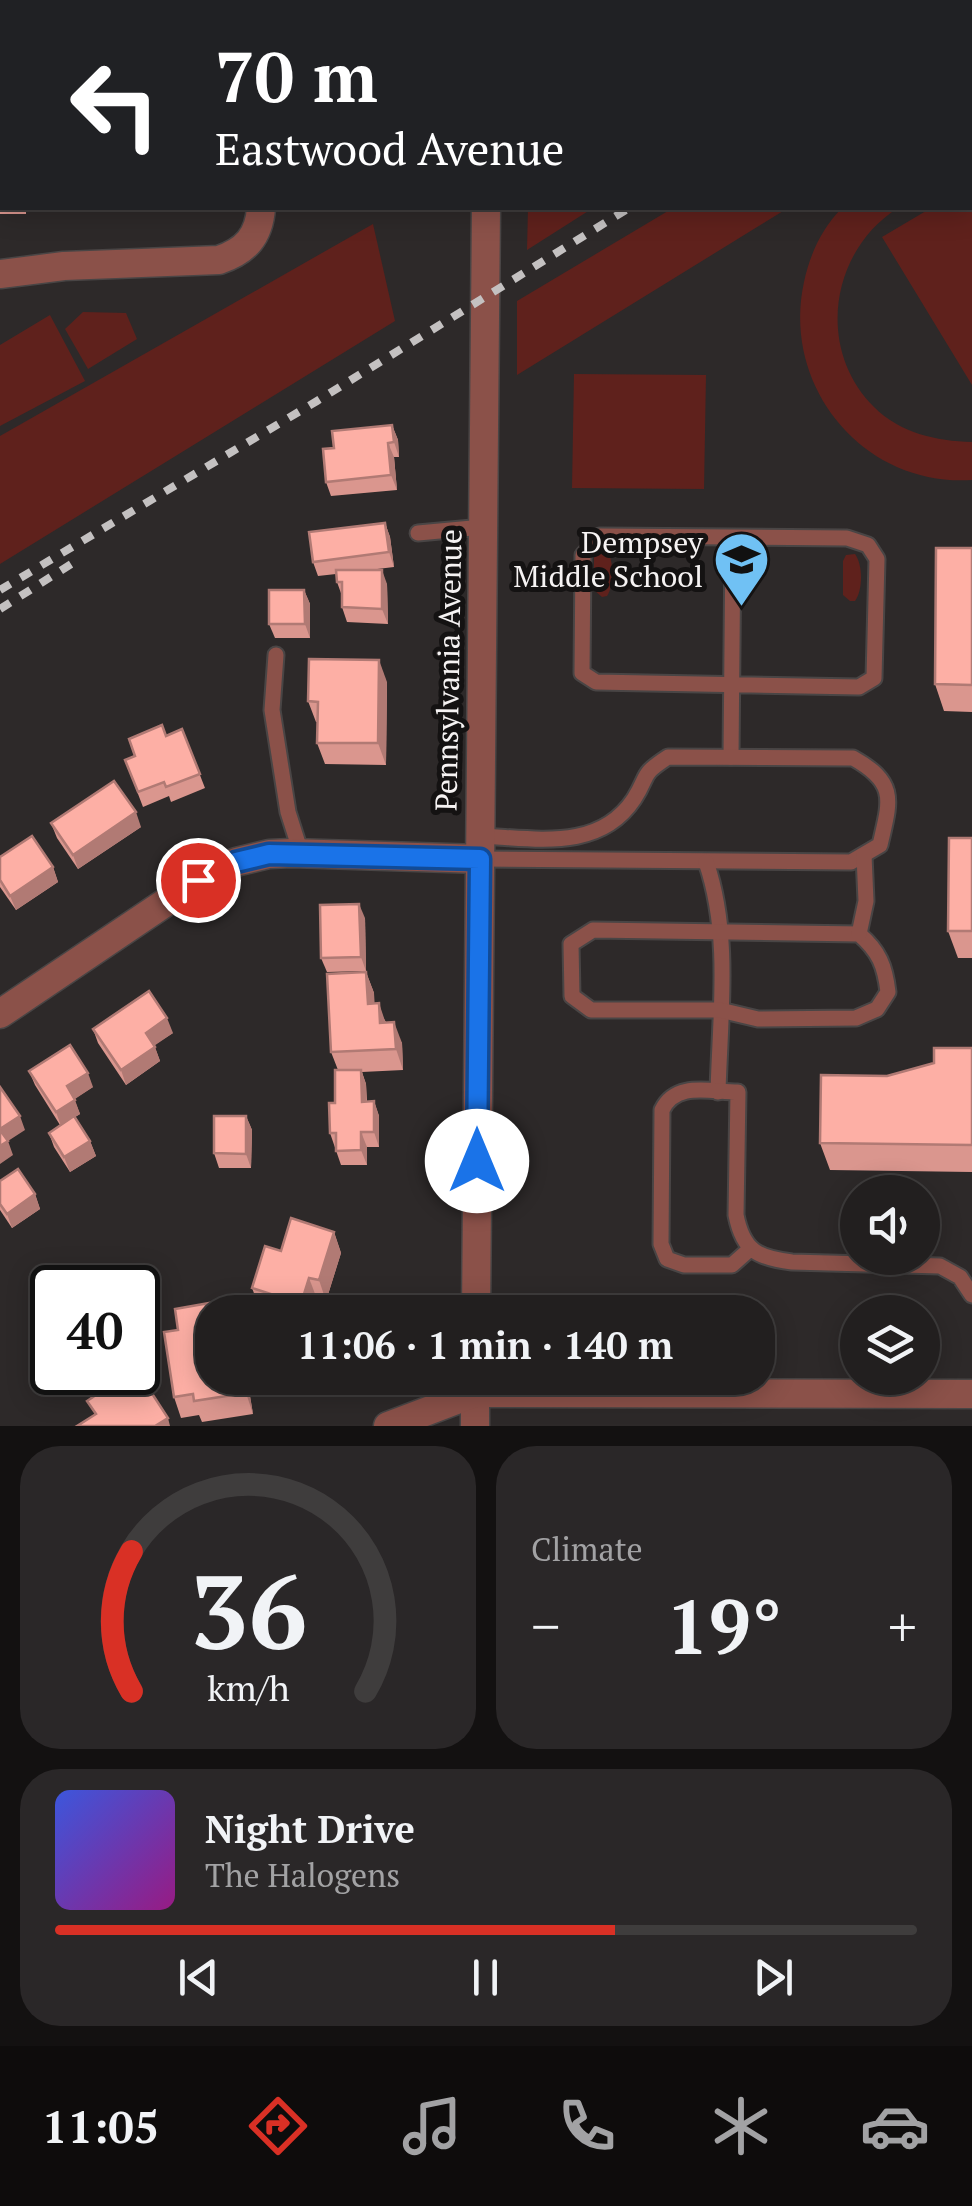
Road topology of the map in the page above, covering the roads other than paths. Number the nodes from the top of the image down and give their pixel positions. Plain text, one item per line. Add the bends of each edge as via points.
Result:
1 (261, 210) edge
2 (486, 210) edge
3 (0, 274) edge
4 (483, 526) junction
5 (418, 533) dead end
6 (733, 537) junction
7 (276, 656) dead end
8 (732, 686) junction
9 (730, 757) junction
10 (480, 847) junction
11 (301, 853) junction
12 (864, 855) junction
13 (706, 862) junction
14 (721, 932) junction
15 (858, 934) junction
16 (720, 1010) junction
17 (0, 1014) edge
18 (718, 1092) junction
19 (750, 1249) junction
20 (972, 1294) edge
21 (476, 1295) edge
22 (775, 1390) edge
23 (972, 1394) edge
24 (454, 1395) edge
25 (475, 1395) edge
26 (388, 1426) edge
27 (475, 1426) edge

1 - 3 street via 244,249 220,260
2 - 4 street, Pennsylvania Avenue
4 - 5 lane
4 - 10 street, Pennsylvania Avenue
6 - 8 lane
6 - 8 lane via 847,538 868,544 877,559 874,678 859,687
6 - 8 lane via 600,536 583,555 582,673 596,682
7 - 11 lane via 272,710
8 - 9 lane
9 - 10 lane via 668,757 646,771 634,800 602,831
9 - 12 lane via 854,758 877,772 890,803 880,845
10 - 11 street
10 - 13 lane
10 - 21 street, Pennsylvania Avenue
11 - 17 street via 236,862 198,880
12 - 13 lane via 851,862
12 - 15 lane via 866,901
13 - 14 lane
14 - 15 lane
14 - 16 lane
14 - 16 lane via 593,930 571,944 572,996 591,1010
15 - 16 lane via 885,967 888,992 877,1009 856,1018 758,1019
16 - 18 lane
18 - 19 lane via 738,1092 736,1215
18 - 19 lane via 680,1090 662,1110 661,1244 667,1259 684,1265 732,1266
19 - 20 lane via 792,1262 940,1266
22 - 23 street
24 - 26 street
25 - 27 street

